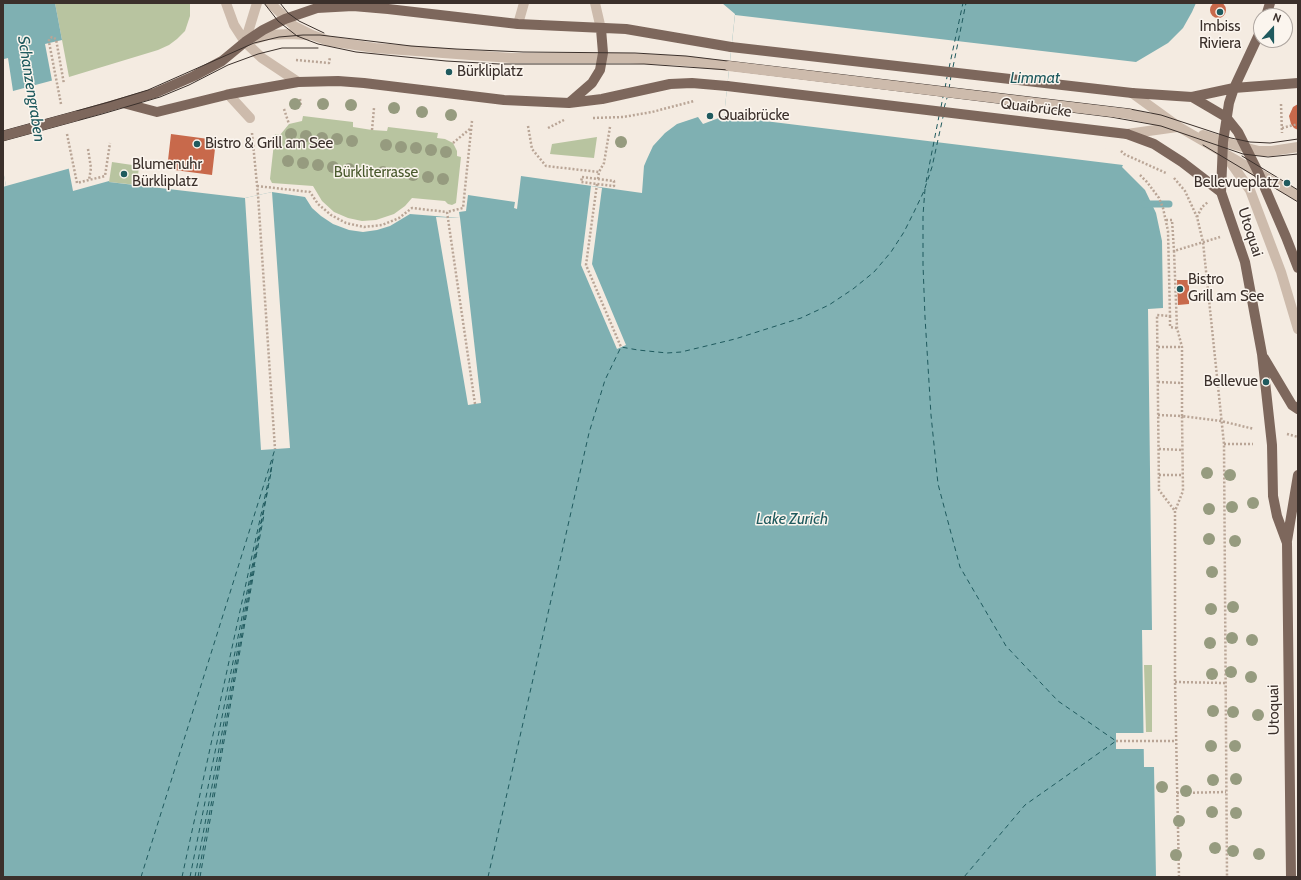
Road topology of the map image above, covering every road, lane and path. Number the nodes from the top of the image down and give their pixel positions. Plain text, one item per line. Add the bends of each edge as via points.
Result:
1 (226, 3) edge
2 (256, 3) edge
3 (270, 3) edge
4 (524, 3) edge
5 (595, 3) edge
6 (285, 19) junction
7 (518, 24) junction
8 (601, 29) junction
9 (312, 36) junction
10 (245, 42) junction
11 (1253, 47) edge
12 (330, 55) dead end
13 (603, 58) junction
14 (289, 60) dead end
15 (56, 80) dead end
16 (298, 82) junction
17 (1298, 83) edge
18 (64, 84) dead end
19 (1234, 88) junction
20 (1132, 93) junction
21 (228, 94) junction
22 (1192, 97) junction
23 (696, 101) dead end
24 (123, 103) junction
25 (570, 103) junction
26 (374, 108) dead end
27 (284, 109) dead end
28 (1226, 117) junction
29 (250, 118) joint
30 (587, 119) dead end
31 (564, 120) dead end
32 (472, 121) dead end
33 (289, 124) dead end
34 (1298, 124) edge
35 (528, 126) dead end
36 (610, 127) dead end
37 (1179, 127) junction
38 (471, 128) junction
39 (548, 128) dead end
40 (1282, 128) dead end
41 (372, 130) dead end
42 (1127, 134) junction
43 (3, 136) edge
44 (110, 143) dead end
45 (453, 143) dead end
46 (1223, 147) junction
47 (1298, 147) edge
48 (1246, 148) junction
49 (88, 149) dead end
50 (1124, 154) dead end
51 (74, 167) dead end
52 (599, 172) junction
53 (1258, 172) junction
54 (1140, 174) dead end
55 (598, 179) junction
56 (89, 180) junction
57 (597, 184) junction
58 (257, 186) junction
59 (1221, 192) junction
60 (1298, 196) edge
61 (447, 212) junction
62 (1166, 220) junction
63 (1224, 236) dead end
64 (1202, 242) junction
65 (1174, 251) junction
66 (1298, 268) edge
67 (1170, 316) junction
68 (1177, 328) junction
69 (1298, 329) edge
70 (1158, 346) junction
71 (621, 347) dead end
72 (1182, 347) junction
73 (1262, 354) junction
74 (1158, 382) junction
75 (1182, 383) junction
76 (475, 404) dead end
77 (1298, 409) edge
78 (1158, 415) junction
79 (1182, 416) junction
80 (1221, 421) junction
81 (1224, 444) junction
82 (1253, 444) dead end
83 (275, 449) dead end
84 (1158, 449) junction
85 (1182, 450) junction
86 (1159, 475) junction
87 (1183, 475) junction
88 (1298, 475) edge
89 (1175, 511) junction
90 (1298, 522) edge
91 (1287, 543) junction
92 (1175, 682) junction
93 (1225, 683) junction
94 (1116, 741) dead end
95 (1176, 741) junction
96 (1226, 792) junction
97 (1178, 793) junction
98 (1179, 877) edge
99 (1227, 877) edge
100 (1292, 877) edge

1 - 10 street via 234,25
2 - 10 street
3 - 6 street
4 - 7 street
5 - 8 street
6 - 7 main road via 317,8 353,6
6 - 9 street
6 - 10 main road
7 - 8 main road
8 - 13 main road
8 - 20 main road, Quaibrücke, bridge via 644,32 732,47
9 - 10 street via 268,35
9 - 13 street via 330,41 412,52 511,58
10 - 16 street via 262,58
10 - 24 main road via 222,61 194,76 155,93
11 - 19 main road, Utoquai
12 - 14 path via 329,63
13 - 25 main road via 595,80
13 - 37 street, bridge via 686,61 729,66 1129,114
15 - 18 path via 49,42 52,37 56,41
16 - 21 main road
16 - 25 main road via 364,83 504,100
17 - 19 main road, Quaibrücke
19 - 22 main road, Quaibrücke
19 - 28 main road, Utoquai
20 - 22 main road, Quaibrücke
20 - 37 street
21 - 24 main road via 157,112
21 - 29 street
22 - 28 main road
23 - 30 path via 629,116
24 - 43 main road, bridge
25 - 42 main road, Quaibrücke, bridge via 602,99 670,84 692,84 727,86
26 - 41 path
27 - 33 path
28 - 46 main road, Utoquai
28 - 48 main road
29 - 58 path
31 - 39 path
32 - 38 path
34 - 40 path
35 - 52 path via 532,150 546,166
36 - 52 path via 604,163
37 - 42 street
37 - 46 street
38 - 45 path
38 - 61 path via 463,208
42 - 59 main road, Quaibrücke via 1154,144
44 - 56 path via 105,176
46 - 48 street
46 - 53 street
46 - 59 main road, Utoquai
46 - 69 street via 1250,190 1281,272
47 - 48 street via 1272,151
48 - 53 main road
49 - 56 path via 91,168
50 - 64 path via 1172,176 1185,191 1197,218
51 - 56 path via 78,183
52 - 55 path
53 - 60 street
53 - 66 main road
54 - 62 path via 1159,198
55 - 57 path via 582,177 581,182
55 - 57 path via 614,181 614,186
57 - 71 path via 586,265
58 - 61 path via 310,192 318,204 331,215 346,223 364,227 382,225 399,218 412,208
58 - 83 path
59 - 73 main road, Utoquai via 1245,262
61 - 76 path
62 - 65 path via 1172,220
62 - 67 path via 1170,257
63 - 64 path
64 - 65 path
64 - 80 path
65 - 68 path
67 - 68 path via 1170,327
67 - 70 path via 1158,315
68 - 72 path
70 - 72 path
70 - 74 path
72 - 75 path
73 - 77 main road via 1292,405
73 - 91 main road, Utoquai via 1272,445 1273,496
74 - 75 path
74 - 78 path
75 - 79 path
78 - 79 path
78 - 84 path
79 - 80 path
79 - 85 path
80 - 81 path
81 - 82 path
81 - 93 path
84 - 85 path
84 - 86 path
85 - 87 path
86 - 87 path
86 - 89 path via 1159,490
87 - 89 path via 1183,491
88 - 91 main road
89 - 92 path
90 - 91 main road, Utoquai
91 - 100 main road, Utoquai
92 - 93 path
92 - 95 path
93 - 96 path
94 - 95 path
95 - 97 path
96 - 97 path
96 - 99 path
97 - 98 path

